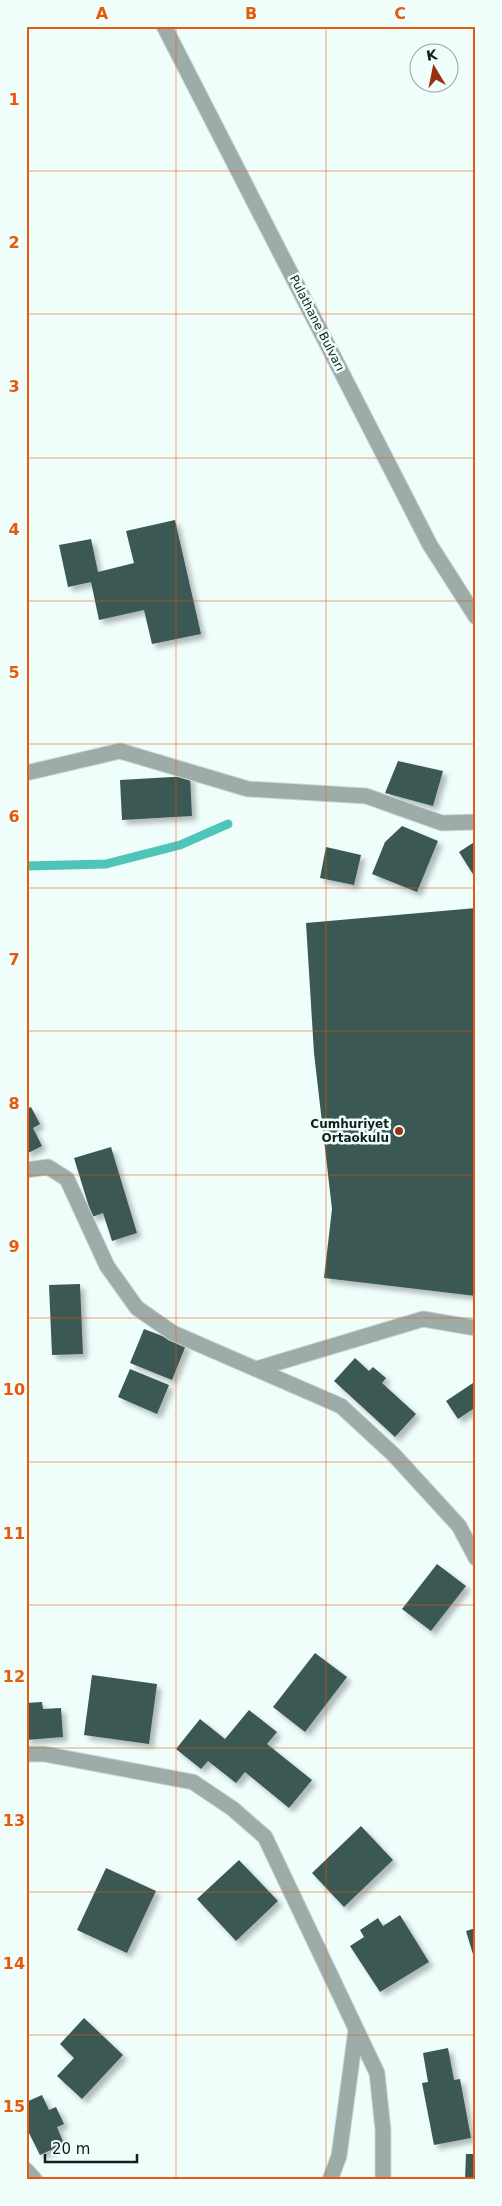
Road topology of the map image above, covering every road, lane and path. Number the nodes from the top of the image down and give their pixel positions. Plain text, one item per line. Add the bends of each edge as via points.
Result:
1 (164, 26) edge
2 (476, 617) edge
3 (26, 773) edge
4 (476, 822) edge
5 (26, 1170) edge
6 (476, 1328) edge
7 (256, 1370) junction
8 (476, 1558) edge
9 (26, 1754) edge
10 (356, 2030) junction
11 (26, 2170) edge
12 (35, 2180) edge
13 (330, 2180) edge
14 (383, 2180) edge

1 - 2 street, Pulathane Bulvarı via 430,545
3 - 4 street via 120,752 248,789 366,796 442,823
5 - 7 street via 48,1167 68,1179 107,1266 137,1308 173,1333
6 - 7 street via 423,1319
7 - 8 street via 341,1406 394,1454 459,1526
9 - 10 street via 44,1754 193,1782 234,1809 265,1837
10 - 13 street via 339,2156
10 - 14 street via 377,2073 383,2130
11 - 12 street

